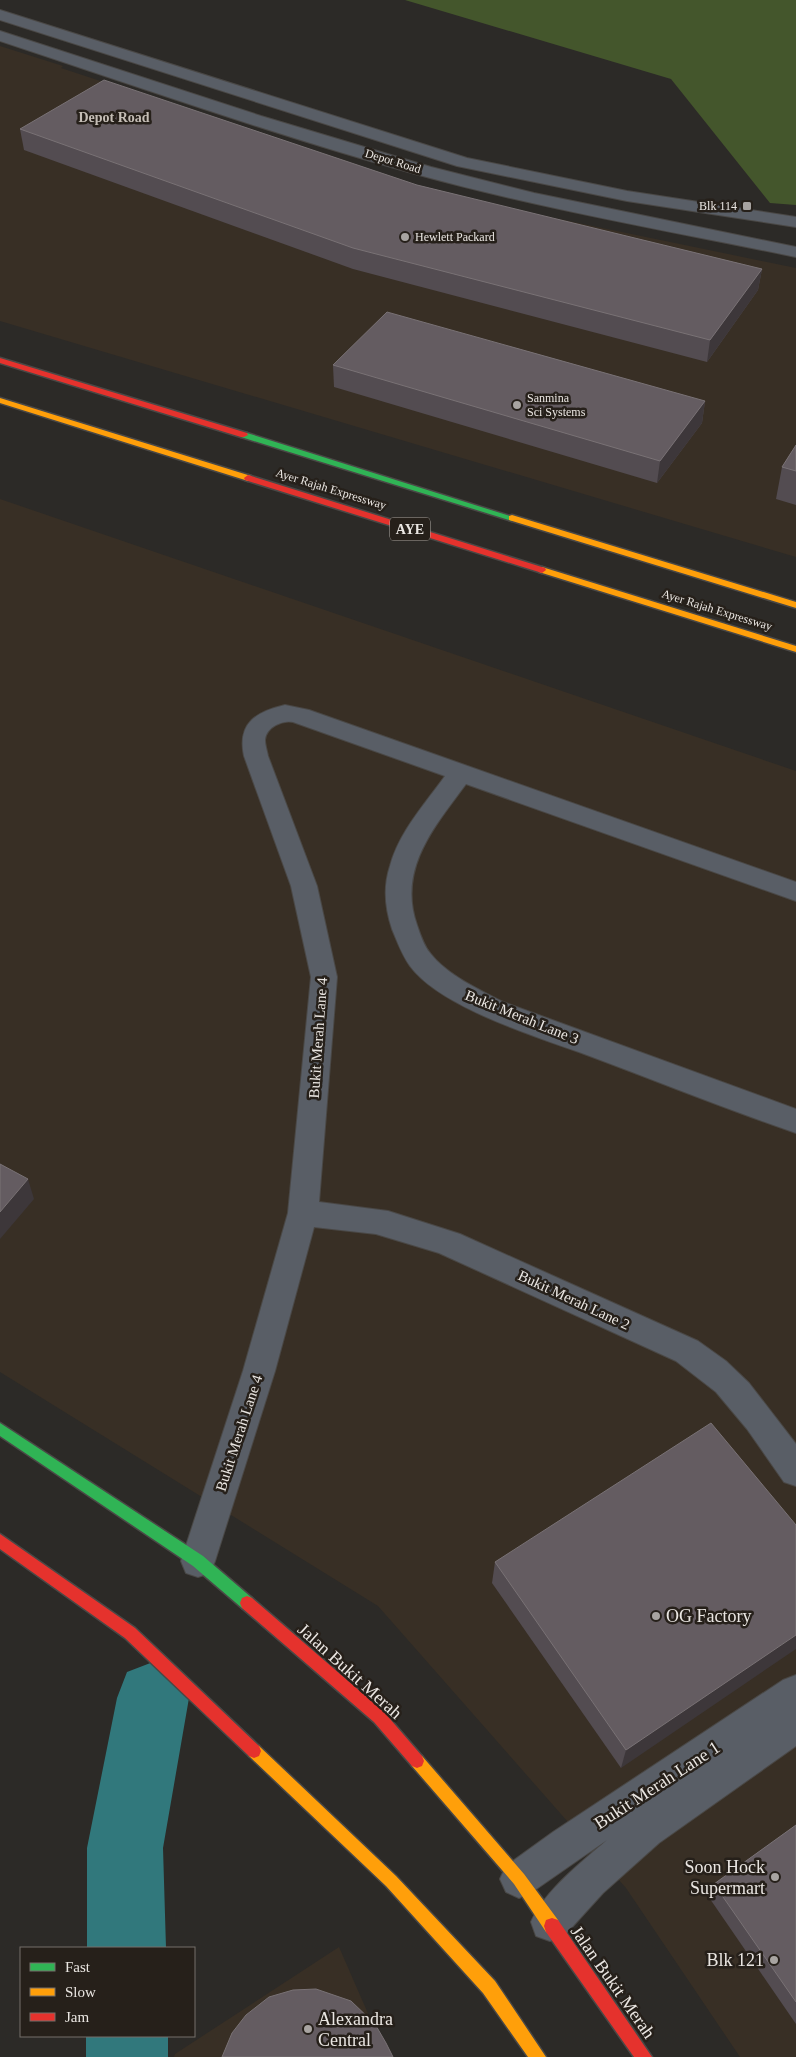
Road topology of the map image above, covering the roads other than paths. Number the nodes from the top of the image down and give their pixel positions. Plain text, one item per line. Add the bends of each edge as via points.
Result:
1 (0, 14) edge
2 (0, 36) edge
3 (796, 222) edge
4 (796, 252) edge
5 (0, 360) edge
6 (0, 400) edge
7 (796, 604) edge
8 (796, 650) edge
9 (460, 774) junction
10 (796, 892) edge
11 (796, 1121) edge
12 (303, 1213) junction
13 (0, 1429) edge
14 (796, 1471) edge
15 (0, 1541) edge
16 (198, 1561) junction
17 (796, 1693) edge
18 (796, 1724) edge
19 (519, 1879) junction
20 (550, 1922) junction
21 (538, 2057) edge
22 (644, 2057) edge

1 - 3 street, Depot Road via 463,162 627,196
2 - 4 street, Depot Road via 255,120 424,171 534,198
5 - 7 main road, Ayer Rajah Expressway
6 - 8 main road, Ayer Rajah Expressway / AYE
9 - 10 street
9 - 11 street, Bukit Merah Lane 3 via 418,832 399,873 401,915 419,959 459,991 494,1009
9 - 12 street, Bukit Merah Lane 4 via 286,713 272,717 255,733 256,756 304,886 324,977
12 - 14 street, Bukit Merah Lane 2 via 400,1226 437,1239 664,1340 702,1361 727,1382
12 - 16 street, Bukit Merah Lane 4 via 259,1371
13 - 16 main road, Jalan Bukit Merah
15 - 21 main road via 130,1633 391,1882 489,1987
16 - 19 main road, Jalan Bukit Merah via 380,1718
17 - 19 street, Bukit Merah Lane 1
18 - 20 street, Bukit Merah Lane 1 via 646,1830 590,1880
19 - 20 main road, Jalan Bukit Merah
20 - 22 main road, Jalan Bukit Merah

